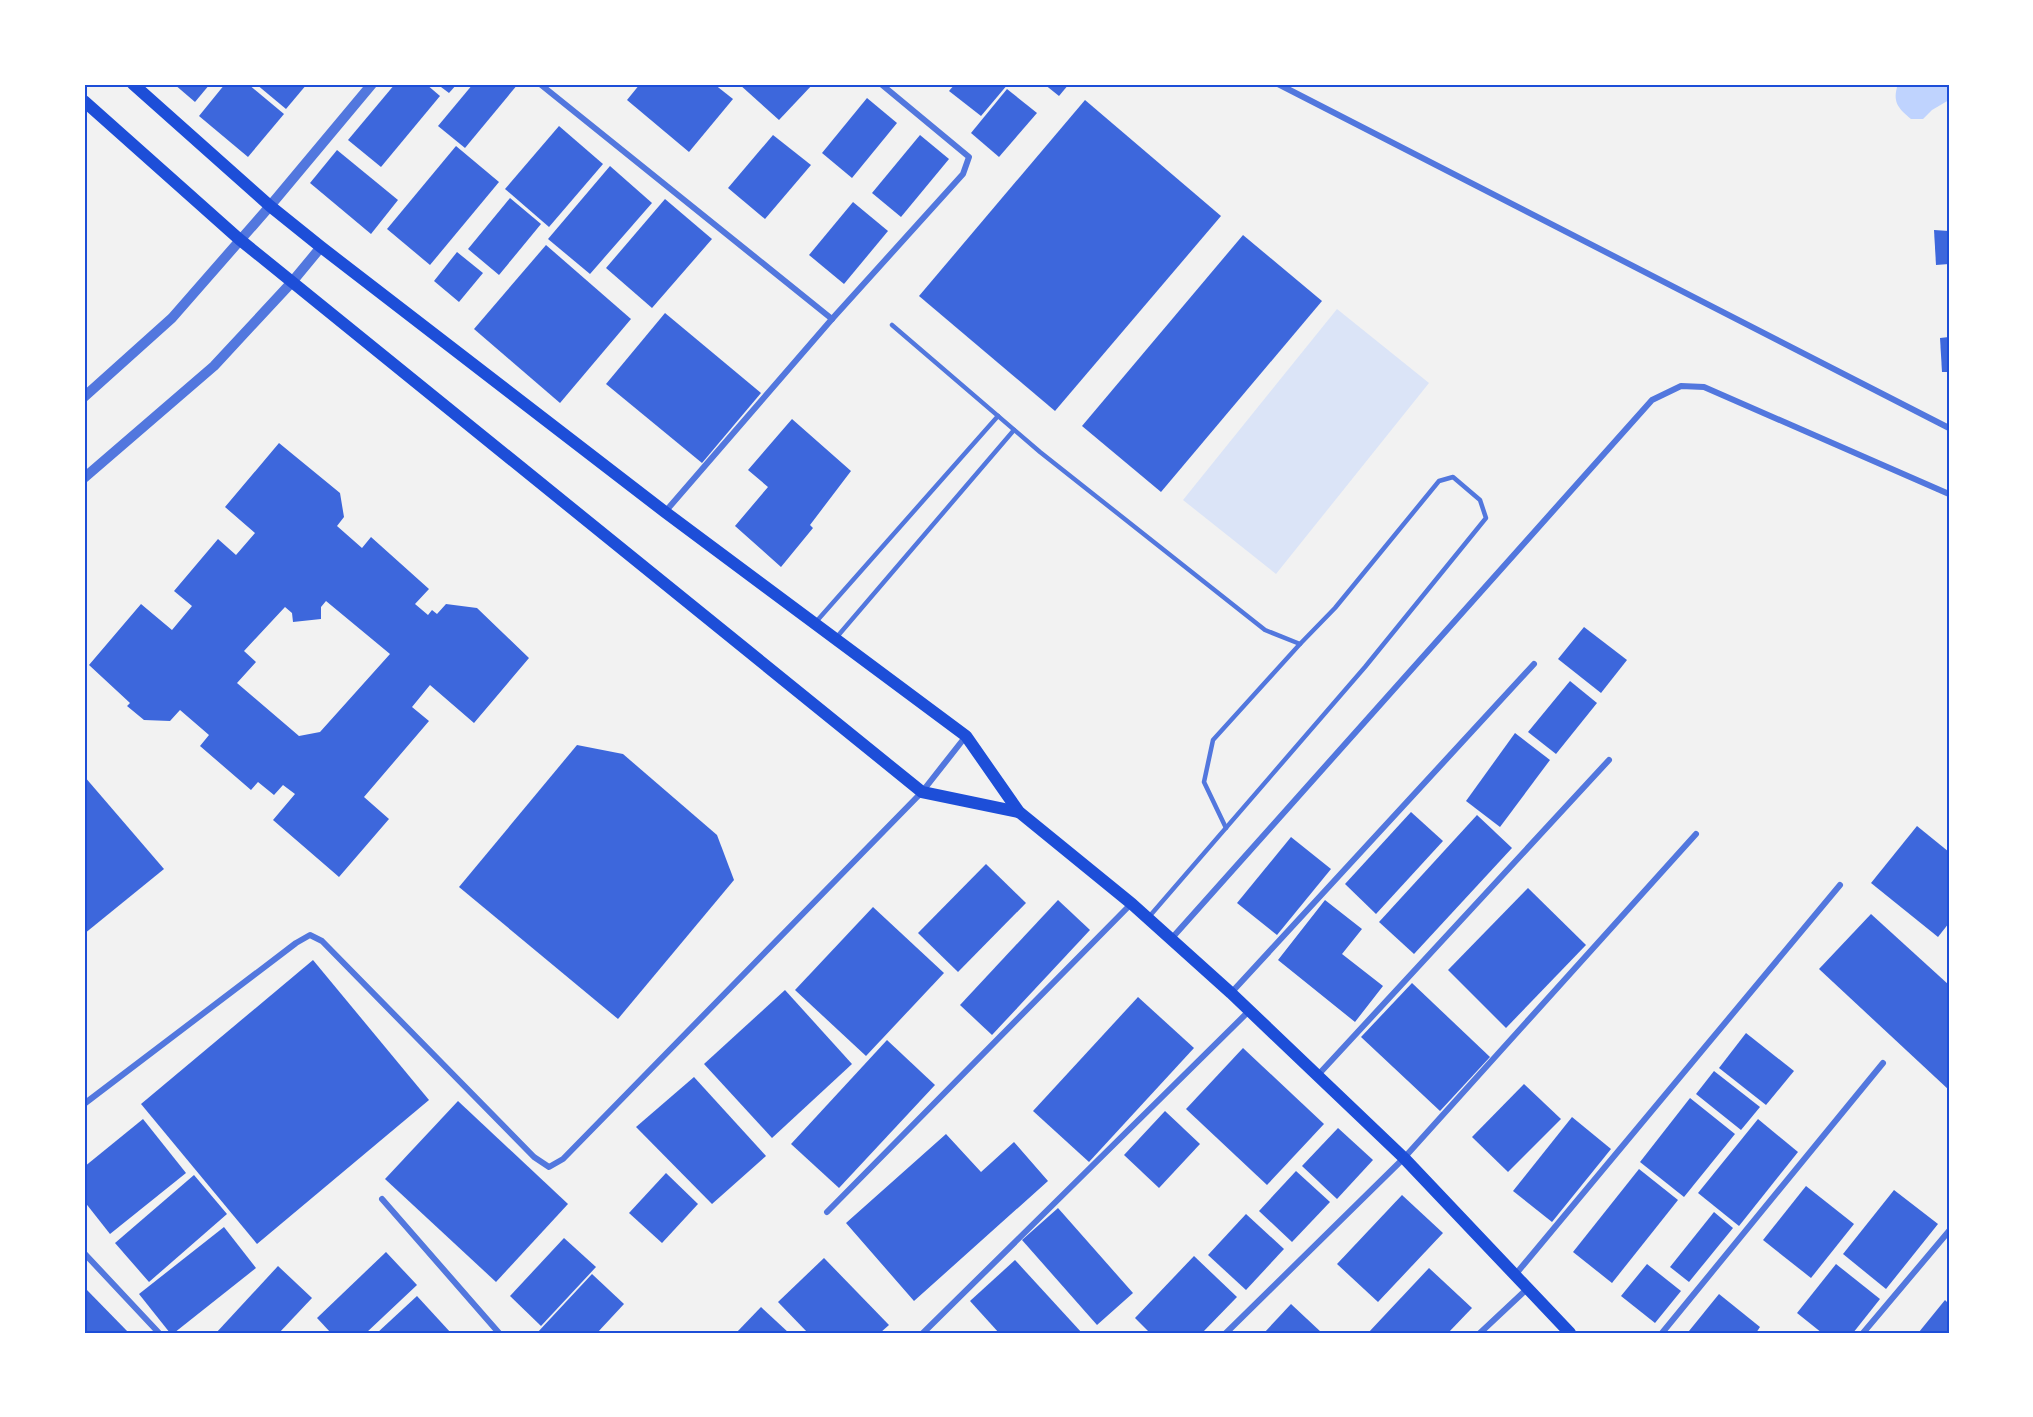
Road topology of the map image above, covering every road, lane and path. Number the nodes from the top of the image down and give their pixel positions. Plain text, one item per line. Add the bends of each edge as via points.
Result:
1 (133, 84) edge
2 (372, 84) edge
3 (540, 84) edge
4 (881, 84) edge
5 (1278, 84) edge
6 (84, 101) edge
7 (270, 206) junction
8 (239, 239) junction
9 (321, 248) junction
10 (292, 282) junction
11 (832, 319) junction
12 (892, 325) dead end
13 (84, 397) edge
14 (998, 416) junction
15 (1949, 428) edge
16 (1014, 430) junction
17 (84, 478) edge
18 (1949, 494) edge
19 (665, 512) junction
20 (815, 623) junction
21 (836, 638) junction
22 (1300, 644) junction
23 (1534, 664) dead end
24 (966, 736) junction
25 (1609, 759) dead end
26 (922, 792) junction
27 (1019, 812) junction
28 (1226, 828) junction
29 (1696, 834) dead end
30 (1840, 885) dead end
31 (1132, 904) junction
32 (1148, 918) junction
33 (1172, 938) junction
34 (1231, 993) junction
35 (1249, 1011) junction
36 (1883, 1063) dead end
37 (1318, 1075) junction
38 (84, 1104) edge
39 (1404, 1158) junction
40 (382, 1198) dead end
41 (827, 1212) dead end
42 (1949, 1231) edge
43 (84, 1253) edge
44 (1514, 1276) junction
45 (1527, 1289) junction
46 (159, 1333) edge
47 (499, 1333) edge
48 (924, 1333) edge
49 (1226, 1333) edge
50 (1480, 1333) edge
51 (1570, 1333) edge
52 (1662, 1333) edge
53 (1863, 1333) edge

1 - 7 main road
2 - 7 street
3 - 11 street
4 - 11 street via 969,157 963,174
5 - 15 street
6 - 8 main road
7 - 8 street
7 - 9 main road
8 - 10 main road
8 - 13 street via 172,318
9 - 10 street
9 - 19 main road
10 - 17 street via 214,366
10 - 26 main road
11 - 19 street
12 - 14 lane
14 - 16 lane
14 - 20 lane
16 - 21 lane
16 - 22 lane via 1265,630
18 - 33 street via 1704,387 1681,386 1652,400
19 - 20 main road
20 - 21 main road
21 - 24 main road
22 - 28 lane via 1214,740 1204,782
22 - 28 lane via 1335,608 1439,480 1453,477 1480,500 1486,518 1365,667
23 - 34 street
24 - 26 street
24 - 27 main road
25 - 37 street
26 - 27 main road
26 - 38 street via 563,1159 549,1167 322,941 310,935
27 - 31 main road
28 - 32 lane
29 - 39 street
30 - 44 street
31 - 32 main road
31 - 41 street
32 - 33 main road
33 - 34 main road
34 - 35 main road
35 - 37 main road
35 - 48 street
36 - 52 street
37 - 39 main road
39 - 44 main road
39 - 49 street
40 - 47 street
42 - 53 street
43 - 46 street
44 - 45 main road
45 - 50 street
45 - 51 main road

